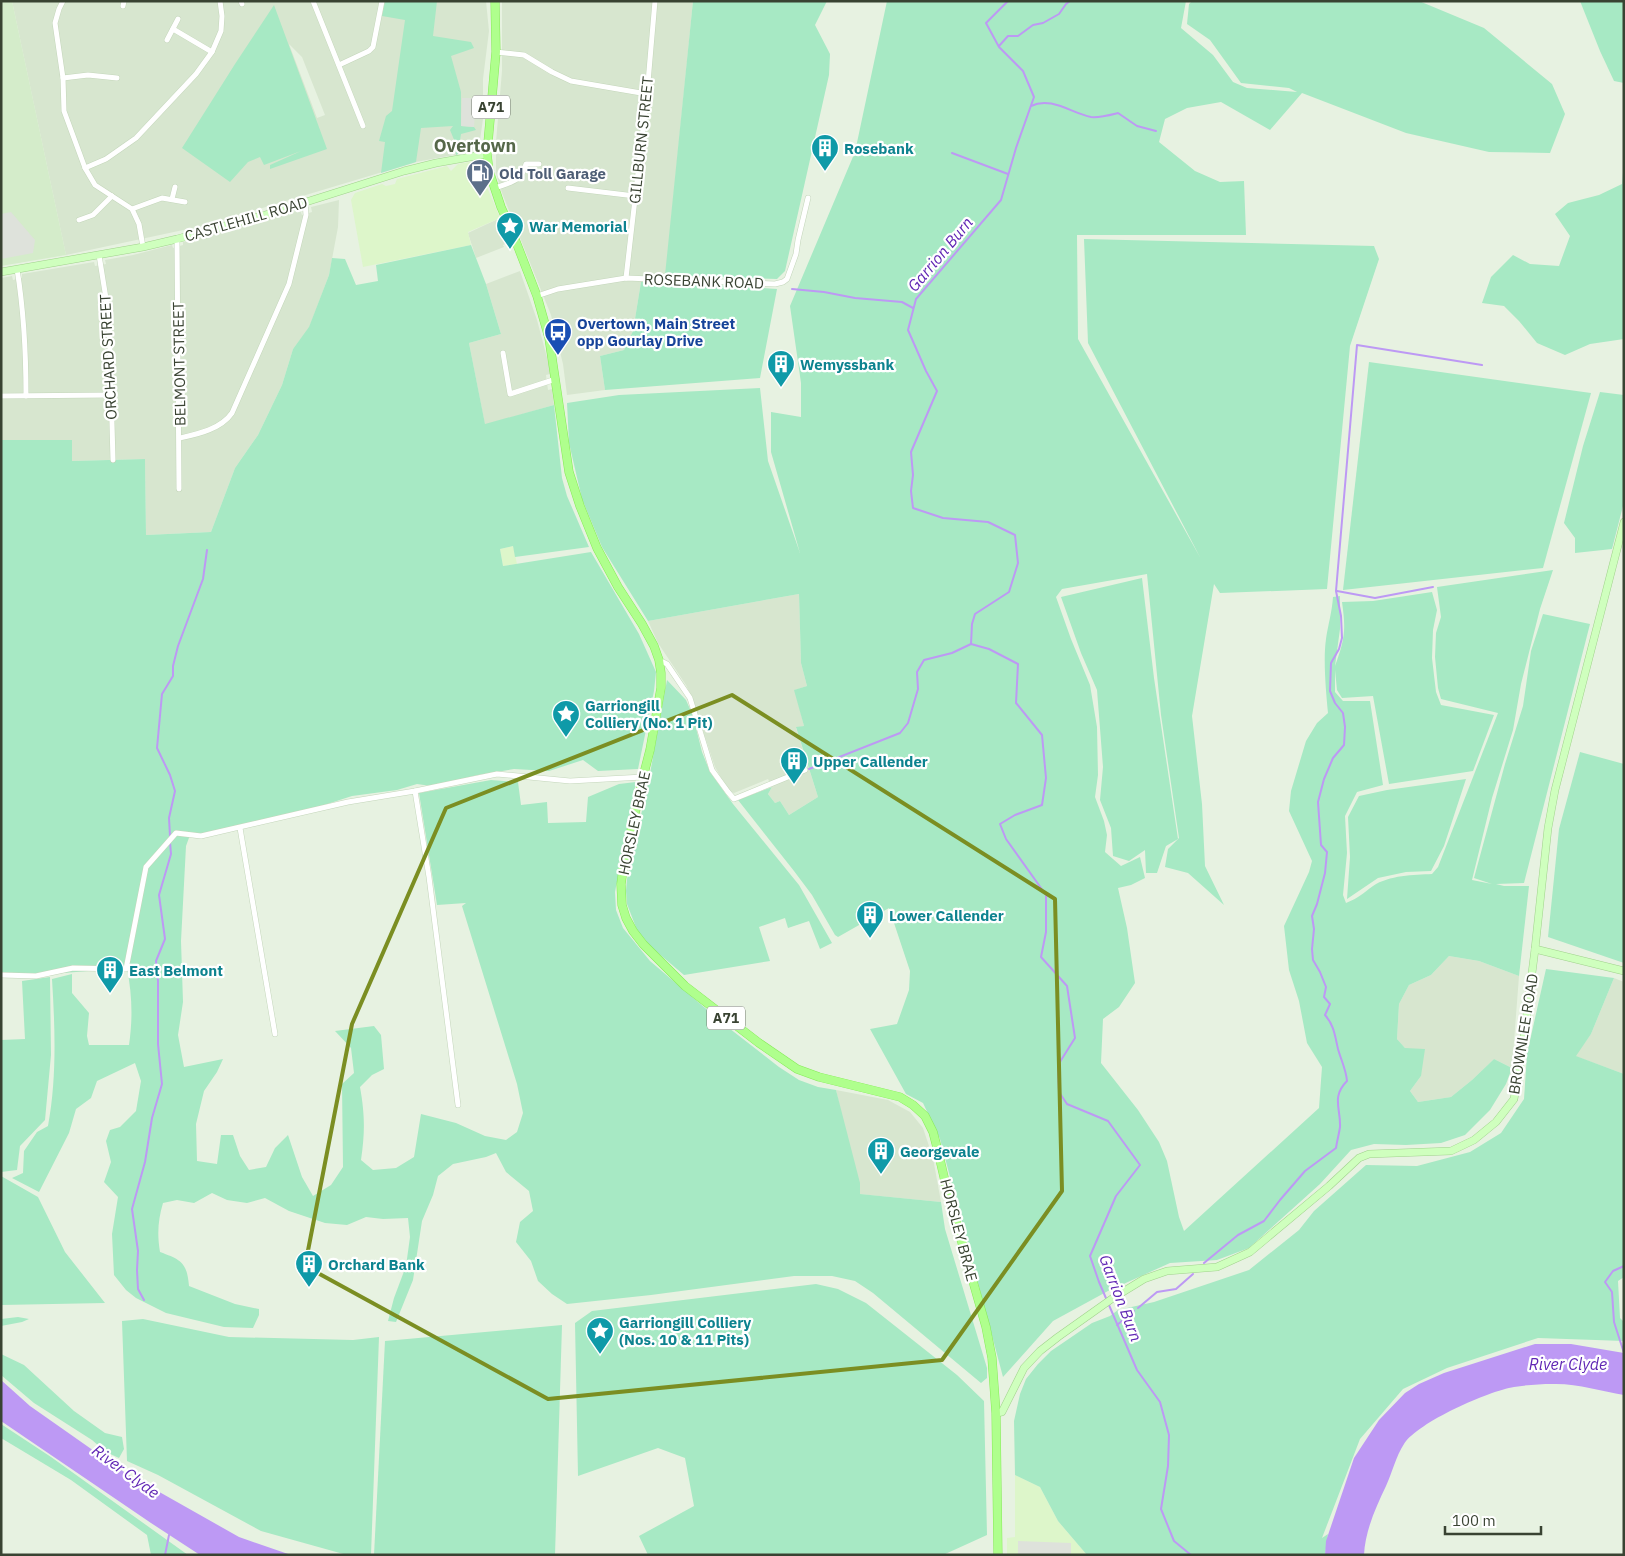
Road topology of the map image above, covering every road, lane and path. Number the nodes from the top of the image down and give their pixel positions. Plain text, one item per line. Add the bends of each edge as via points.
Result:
1 (63, 1) edge
2 (220, 1) edge
3 (313, 1) edge
4 (382, 1) edge
5 (494, 1) edge
6 (655, 1) edge
7 (178, 19) dead end
8 (173, 29) junction
9 (167, 40) dead end
10 (212, 52) junction
11 (496, 52) junction
12 (339, 65) junction
13 (63, 78) junction
14 (117, 78) dead end
15 (647, 94) junction
16 (363, 126) dead end
17 (487, 154) junction
18 (539, 164) dead end
19 (85, 168) junction
20 (175, 187) dead end
21 (495, 188) junction
22 (568, 188) dead end
23 (112, 196) junction
24 (635, 196) junction
25 (808, 198) dead end
26 (172, 199) junction
27 (185, 202) dead end
28 (305, 202) junction
29 (132, 209) junction
30 (78, 220) dead end
31 (177, 239) junction
32 (144, 247) junction
33 (99, 255) junction
34 (16, 269) junction
35 (1, 272) edge
36 (626, 278) junction
37 (537, 296) junction
38 (503, 353) dead end
39 (556, 379) junction
40 (111, 395) junction
41 (1, 396) edge
42 (26, 396) junction
43 (180, 438) junction
44 (112, 460) dead end
45 (179, 488) dead end
46 (1624, 522) edge
47 (659, 660) junction
48 (805, 770) dead end
49 (643, 777) junction
50 (415, 791) junction
51 (240, 828) junction
52 (1535, 949) junction
53 (1624, 971) edge
54 (1, 975) edge
55 (276, 1034) dead end
56 (458, 1104) dead end
57 (996, 1413) junction
58 (998, 1555) edge

1 - 13 street via 55,23
2 - 10 street via 221,30
3 - 12 street
4 - 12 street via 373,47 369,52
5 - 11 main road, A71
6 - 15 street, GILLBURN STREET
7 - 8 street
8 - 9 street
8 - 10 street
10 - 19 street via 196,74 136,138 106,159
11 - 15 street via 524,55 571,81
11 - 17 main road, A71
12 - 16 street
13 - 14 street via 88,75
13 - 19 street via 64,111
15 - 24 street, GILLBURN STREET
17 - 21 main road, A71
17 - 28 main road, CASTLEHILL ROAD via 420,167
18 - 21 street via 526,164 519,179
19 - 23 street via 95,185
20 - 26 street
21 - 37 main road, A71
22 - 24 street
23 - 29 street
23 - 30 street via 93,215
24 - 36 street, GILLBURN STREET
25 - 36 street, ROSEBANK ROAD via 796,254 783,282
26 - 27 street
26 - 29 street via 162,198
28 - 31 main road, CASTLEHILL ROAD
28 - 43 street via 306,215 289,284 232,413 200,434
29 - 32 street
31 - 32 main road, CASTLEHILL ROAD
31 - 43 street, BELMONT STREET
32 - 33 main road, CASTLEHILL ROAD
33 - 34 main road, CASTLEHILL ROAD
33 - 40 street, ORCHARD STREET via 109,317
34 - 35 main road, CASTLEHILL ROAD
34 - 42 street via 24,326
36 - 37 street, ROSEBANK ROAD via 558,289
37 - 39 main road, A71
38 - 39 street via 510,394
39 - 47 main road, HORSLEY BRAE / A71 via 569,472 580,506 597,548 642,624
40 - 42 street
40 - 44 street, ORCHARD STREET
41 - 42 street
43 - 45 street, BELMONT STREET
46 - 52 main road, BROWNLEE ROAD via 1555,790
47 - 48 street via 667,664 690,698 712,770 734,799
47 - 49 main road, HORSLEY BRAE / A71 via 661,688
49 - 50 street via 570,781 497,774
49 - 57 main road, HORSLEY BRAE / A71 via 622,884 622,905 633,931 685,986 759,1044 797,1069 900,1098 925,1116 933,1132 986,1327
50 - 51 street via 348,802
50 - 56 street
51 - 54 street via 201,836 176,833 146,868 126,969 73,968 36,976
51 - 55 street
52 - 53 main road
52 - 57 main road, BROWNLEE ROAD via 1514,1099 1496,1122 1474,1140 1451,1151 1368,1154 1359,1158 1250,1252 1217,1266 1167,1270 1144,1279 1040,1351 1024,1368 1002,1412
57 - 58 main road, HORSLEY BRAE / A71

